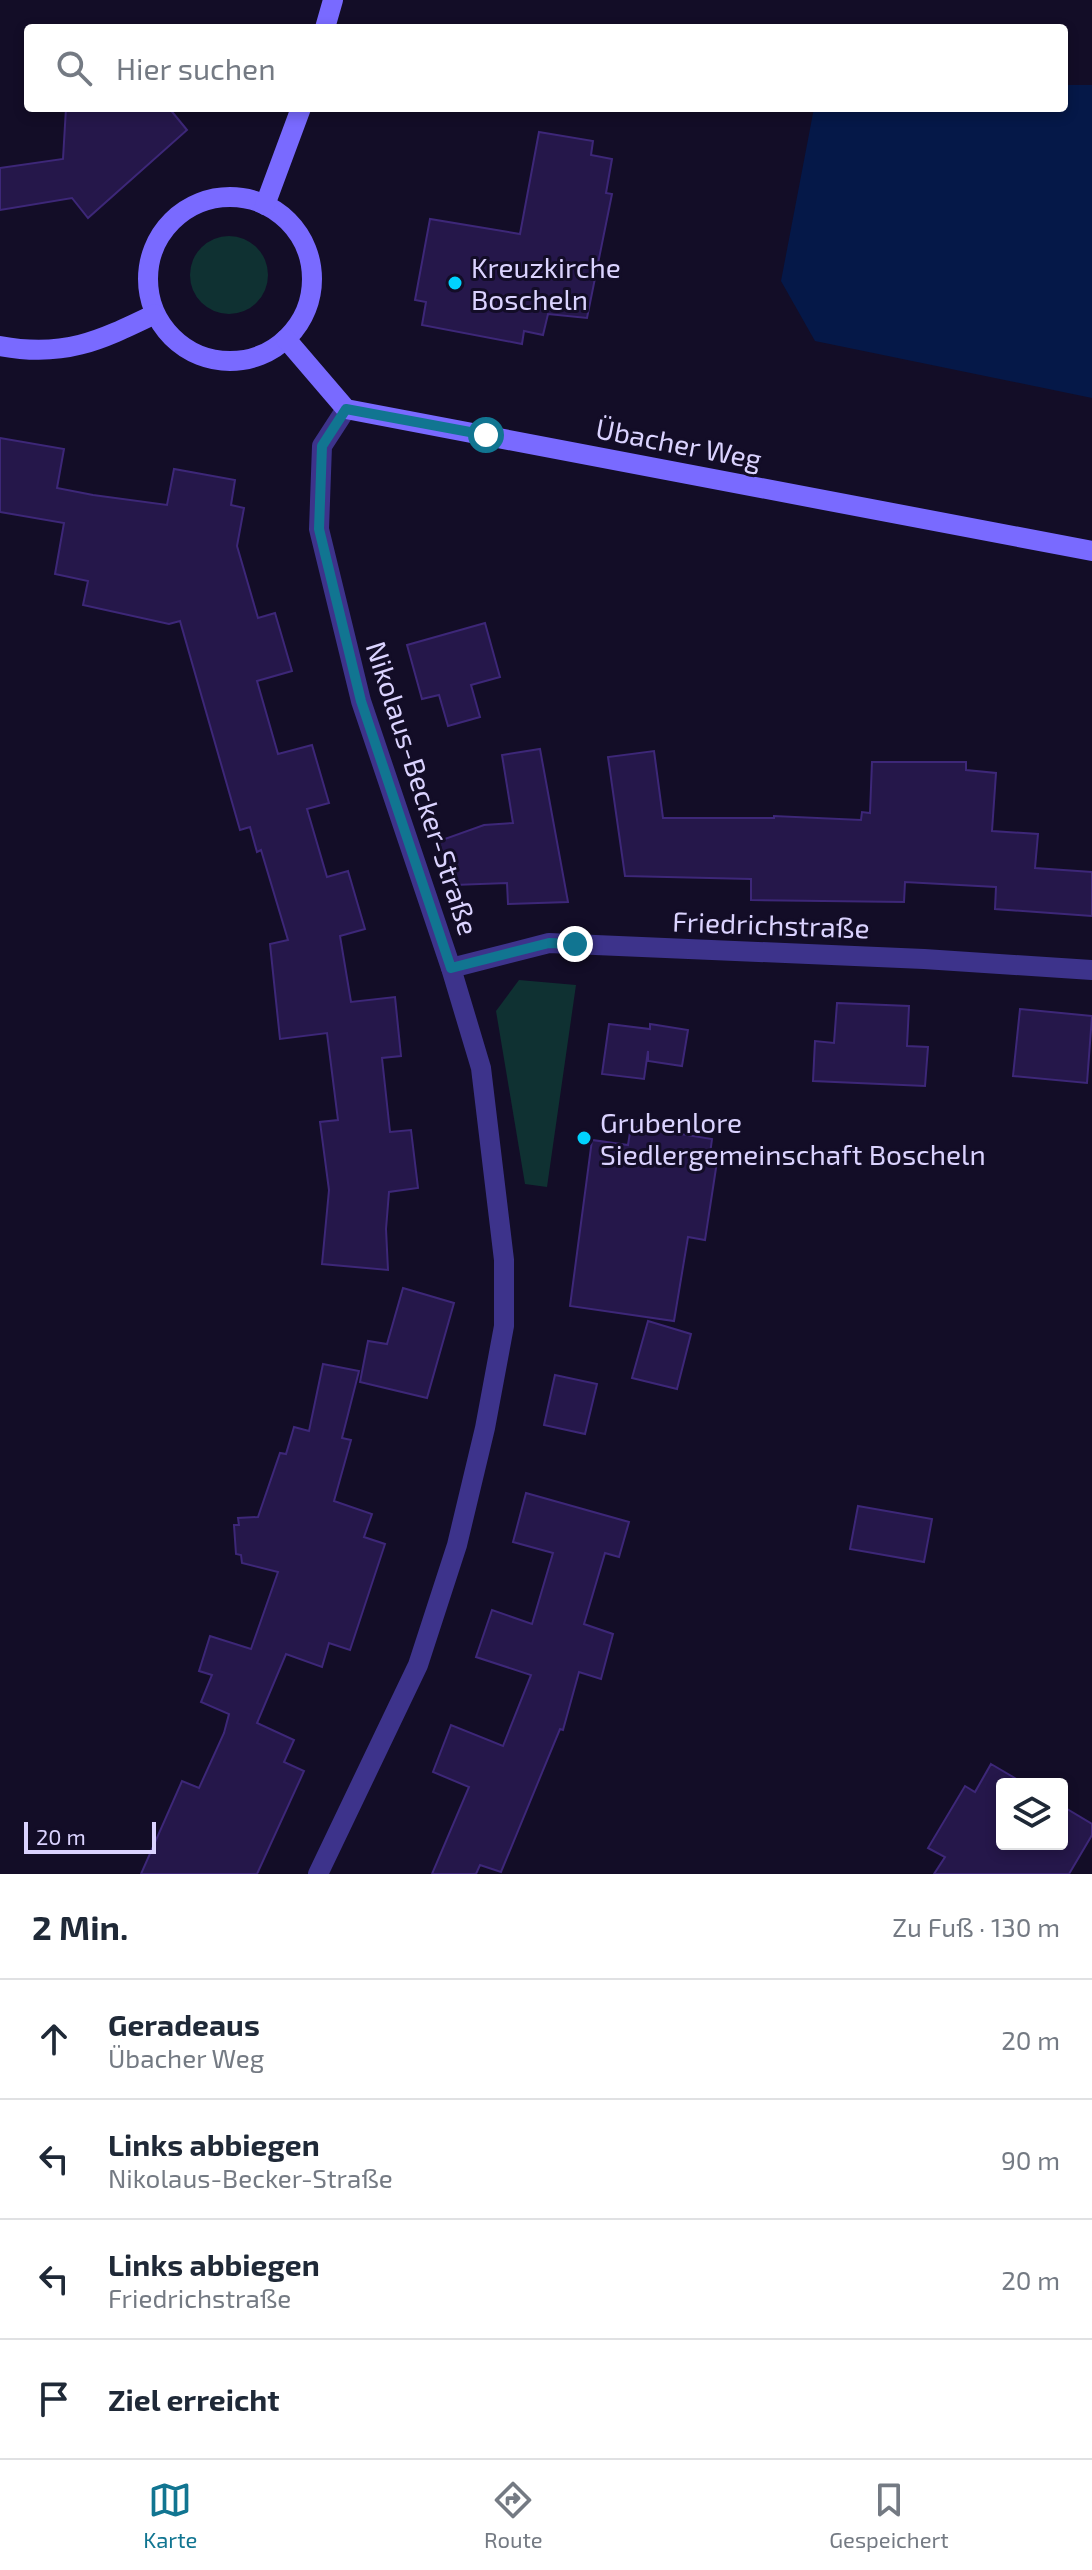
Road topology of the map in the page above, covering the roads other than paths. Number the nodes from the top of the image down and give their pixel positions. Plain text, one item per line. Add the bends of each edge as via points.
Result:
1 (333, 0) edge
2 (326, 24) edge
3 (300, 112) edge
4 (265, 205) junction
5 (155, 314) junction
6 (286, 339) junction
7 (0, 346) edge
8 (346, 409) junction
9 (1092, 551) edge
10 (451, 968) junction
11 (1092, 970) edge
12 (318, 1874) edge

1 - 2 street
3 - 4 street
4 - 5 street via 216,198 171,220 148,265
4 - 6 street via 287,220 303,241 311,266 311,293 302,318
5 - 6 street via 170,336 214,360 265,353
5 - 7 street via 104,339 56,350
6 - 8 street
8 - 9 street, Übacher Weg
8 - 10 street, Nikolaus-Becker-Straße via 322,446 319,529 361,701
10 - 11 street, Friedrichstraße via 549,943
10 - 12 street, Nikolaus-Becker-Straße via 481,1068 504,1260 504,1326 457,1545 418,1665

